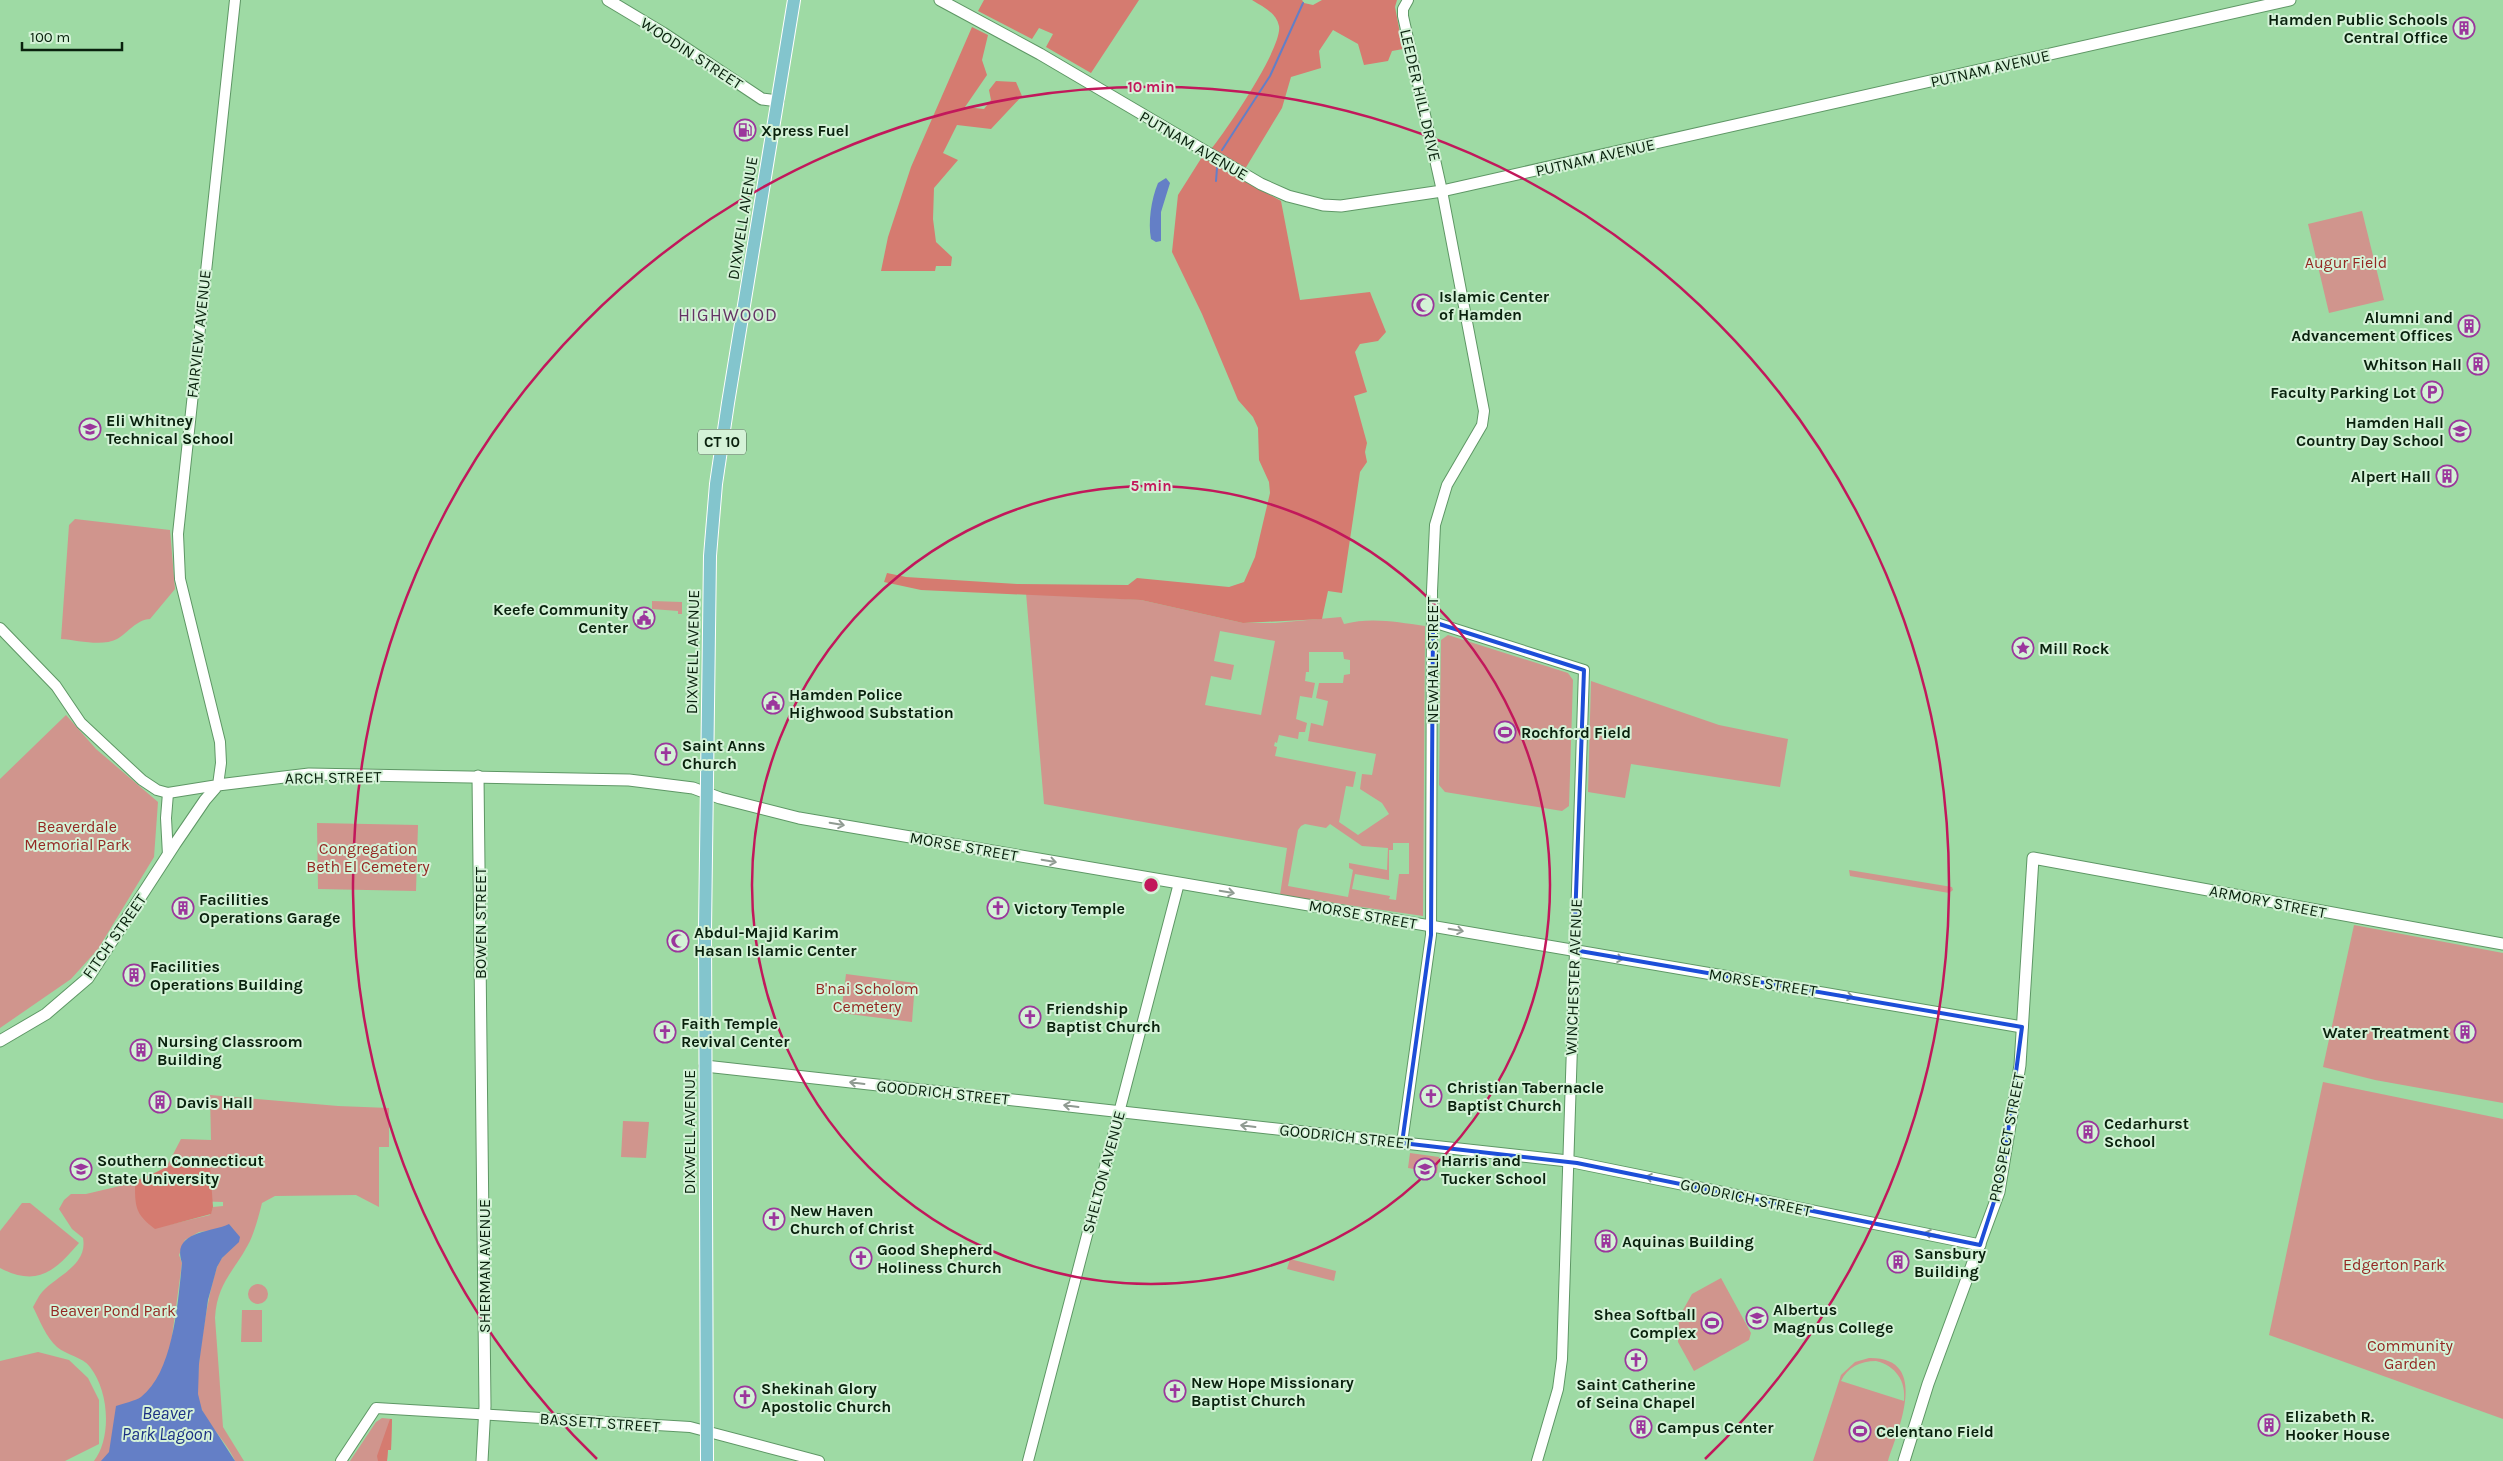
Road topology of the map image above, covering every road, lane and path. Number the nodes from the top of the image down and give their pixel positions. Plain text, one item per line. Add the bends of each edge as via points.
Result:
1 (236, 0) edge
2 (608, 0) edge
3 (794, 0) edge
4 (940, 0) edge
5 (1408, 0) edge
6 (2290, 0) edge
7 (2261, 3) edge
8 (778, 101) junction
9 (1442, 191) junction
10 (1433, 622) junction
11 (0, 628) edge
12 (478, 776) junction
13 (218, 785) junction
14 (168, 793) junction
15 (707, 793) junction
16 (168, 855) junction
17 (2033, 858) joint
18 (1179, 884) junction
19 (1430, 926) junction
20 (2503, 944) edge
21 (1574, 950) junction
22 (2022, 1027) junction
23 (0, 1041) edge
24 (705, 1066) junction
25 (482, 1070) joint
26 (1119, 1112) junction
27 (1402, 1143) junction
28 (1568, 1161) junction
29 (1980, 1245) junction
30 (485, 1414) junction
31 (707, 1430) junction
32 (341, 1461) edge
33 (482, 1461) edge
34 (707, 1461) edge
35 (820, 1461) edge
36 (1028, 1461) edge
37 (1537, 1461) edge
38 (1904, 1461) edge

1 - 13 street, FAIRVIEW AVENUE via 178,534 180,579 220,742
2 - 8 main road, WOODIN STREET via 762,99
3 - 8 main road, DIXWELL AVENUE / CT 10
4 - 9 main road, PUTNAM AVENUE via 1040,54 1261,184 1288,196 1341,206
5 - 9 street, LEEDER HILL DRIVE via 1403,16
6 - 7 main road, PUTNAM AVENUE
7 - 9 main road, PUTNAM AVENUE
8 - 15 main road, DIXWELL AVENUE / CT 10 via 714,502 710,556
9 - 10 street, NEWHALL STREET via 1484,411 1482,425 1447,485 1438,510
10 - 19 street, NEWHALL STREET
10 - 21 street, WINCHESTER AVENUE via 1584,670
11 - 14 street via 38,665 81,723 100,742 142,780
12 - 13 main road, ARCH STREET via 309,774
12 - 15 main road, ARCH STREET via 629,780 693,788
12 - 25 main road, BOWEN STREET
13 - 14 street, ARCH STREET
13 - 16 main road, FITCH STREET
14 - 16 street
15 -> 18 main road, MORSE STREET via 804,819
15 - 24 main road, DIXWELL AVENUE
16 - 23 main road, FITCH STREET via 88,978 46,1014
17 - 20 main road, ARMORY STREET
17 - 22 main road, PROSPECT STREET
18 -> 19 main road, MORSE STREET
18 - 26 street, SHELTON AVENUE
19 -> 21 main road, MORSE STREET
19 - 27 street, NEWHALL STREET
21 -> 22 main road, MORSE STREET
21 - 28 street, WINCHESTER AVENUE
22 - 29 main road, PROSPECT STREET via 2020,1065 2002,1177
26 -> 24 main road, GOODRICH STREET
24 - 31 main road, DIXWELL AVENUE
25 - 30 main road, SHERMAN AVENUE
27 -> 26 main road, GOODRICH STREET
26 - 36 street, SHELTON AVENUE
27 - 28 main road, GOODRICH STREET
29 -> 28 main road, GOODRICH STREET
28 - 37 street, WINCHESTER AVENUE via 1561,1374
29 - 38 main road, PROSPECT STREET via 1928,1384
30 - 31 street, BASSETT STREET
30 - 32 street, BASSETT STREET via 376,1408
30 - 33 main road, SHERMAN AVENUE
31 - 34 main road, DIXWELL AVENUE
31 - 35 street, BASSETT STREET

